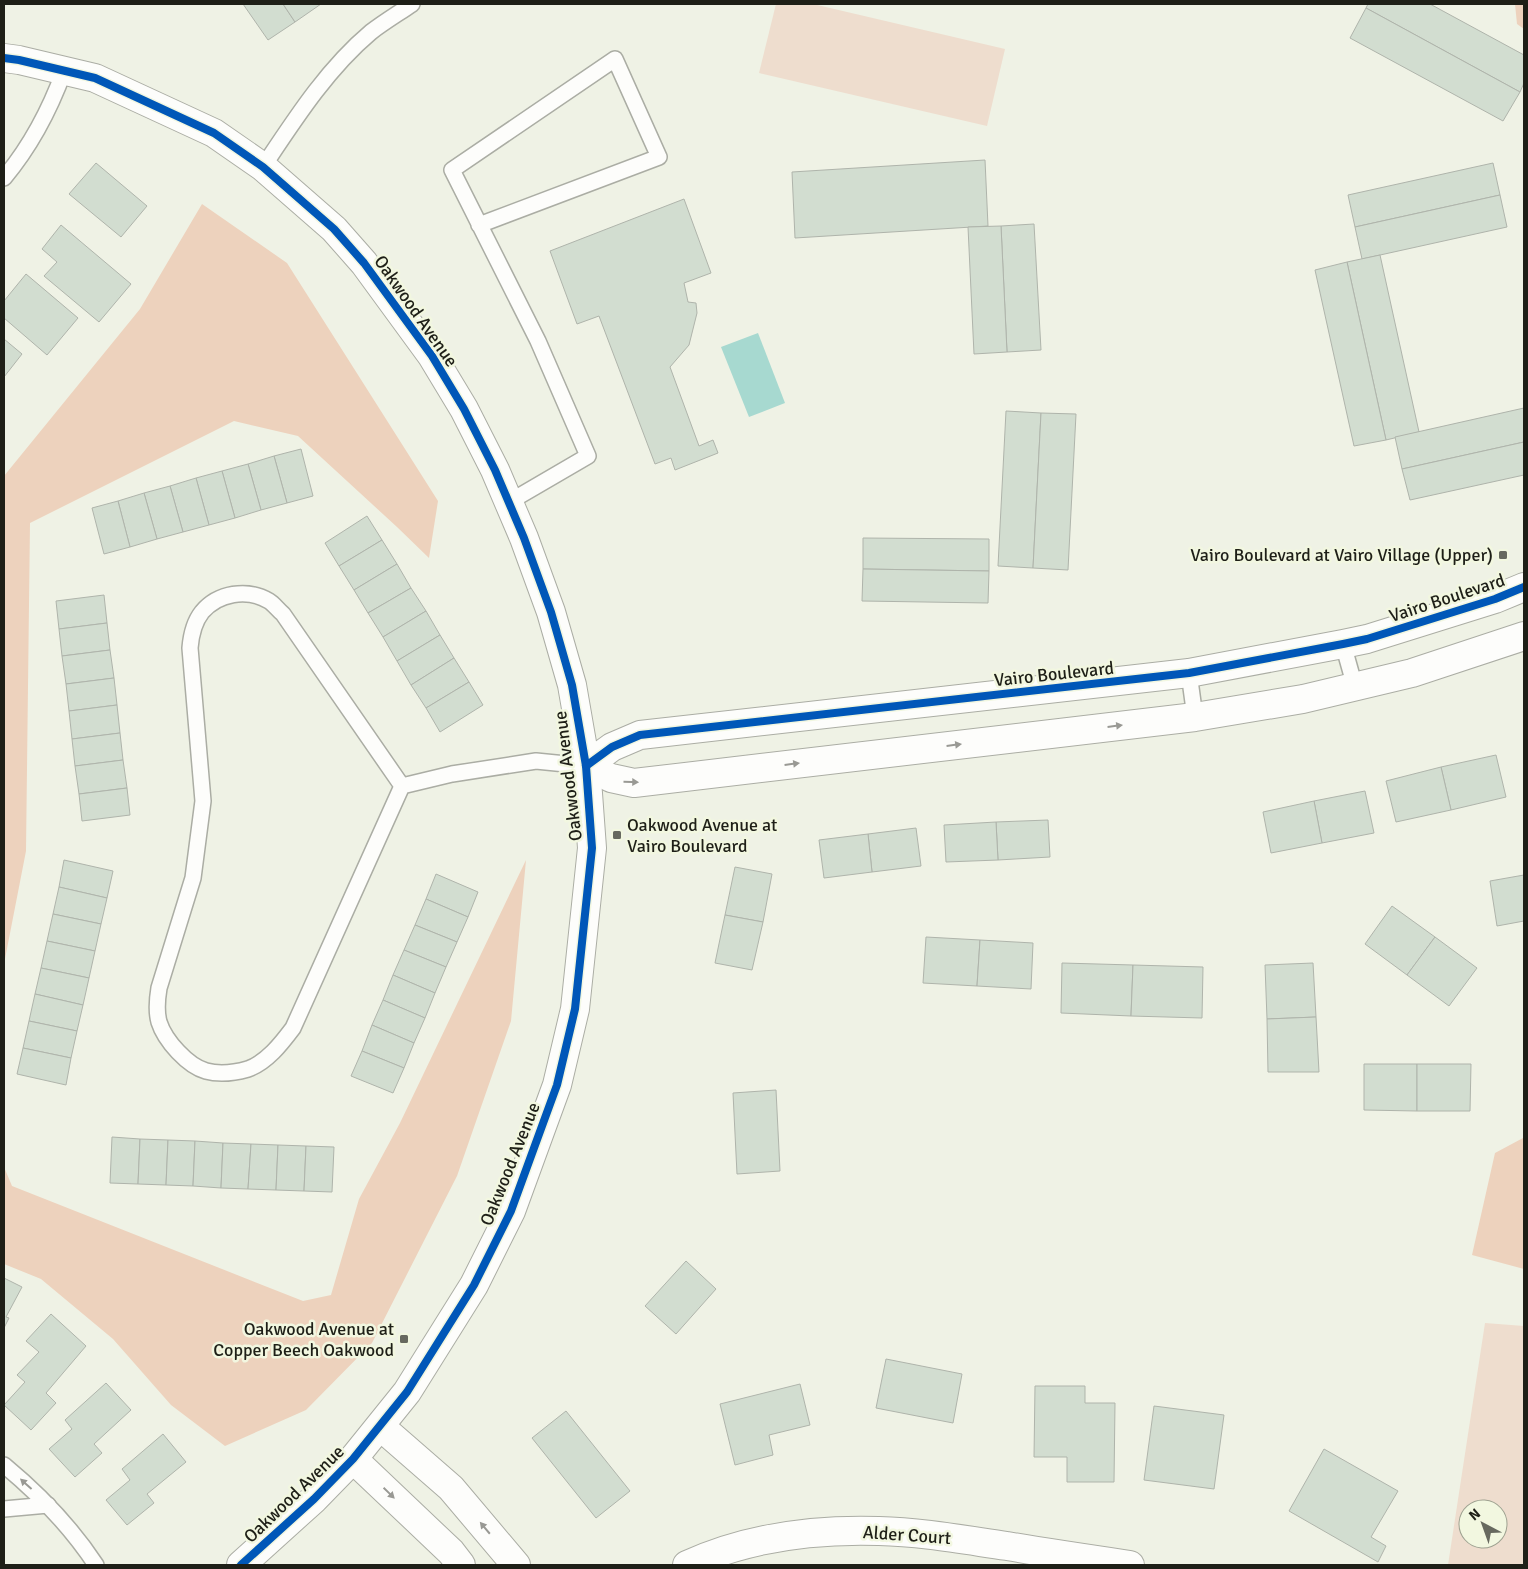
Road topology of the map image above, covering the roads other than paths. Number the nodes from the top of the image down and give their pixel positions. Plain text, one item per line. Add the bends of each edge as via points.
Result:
1 (412, 4) edge
2 (4, 58) edge
3 (64, 71) junction
4 (263, 167) junction
5 (4, 178) edge
6 (480, 225) junction
7 (508, 502) junction
8 (1524, 587) edge
9 (1524, 636) edge
10 (1343, 644) junction
11 (1189, 673) junction
12 (1355, 687) junction
13 (1195, 717) junction
14 (586, 766) junction
15 (402, 786) junction
16 (381, 1427) junction
17 (354, 1459) junction
18 (4, 1465) edge
19 (48, 1505) junction
20 (4, 1509) edge
21 (96, 1565) edge
22 (241, 1565) edge
23 (461, 1565) edge
24 (516, 1565) edge
25 (687, 1565) edge
26 (1130, 1565) edge

1 - 4 lane via 372,32 336,67 302,109
2 - 3 street, Oakwood Avenue
3 - 4 street, Oakwood Avenue via 95,78 214,132
3 - 5 lane via 57,91 20,159
4 - 7 street, Oakwood Avenue via 334,230 364,263 427,348 464,409
6 - 6 lane via 452,170 615,59 659,157
6 - 7 lane via 538,342 588,456
7 - 14 street, Oakwood Avenue via 551,612 572,686
8 - 10 street, Vairo Boulevard via 1367,640
9 - 12 street via 1412,673
10 - 11 street, Vairo Boulevard
10 - 12 lane
11 - 13 lane
11 - 14 street, Vairo Boulevard via 640,735 612,747
12 - 13 street
14 -> 13 street via 611,778 634,783
14 - 15 lane via 536,761 452,774
14 - 16 street, Oakwood Avenue via 592,848 574,1009 557,1085 511,1210 474,1285 407,1392
15 - 15 lane via 283,614 269,601 253,594 235,593 218,599 201,612 192,632 190,648 203,801 193,878 159,988 157,1005 168,1039 183,1057 205,1071 226,1074 249,1068 282,1043 293,1028
16 - 17 street, Oakwood Avenue
24 -> 16 street via 451,1488
17 - 22 street, Oakwood Avenue
17 -> 23 street via 452,1552
19 -> 18 lane
19 - 20 lane
19 - 21 lane
25 - 26 street, Alder Court via 778,1537 843,1531 951,1537

